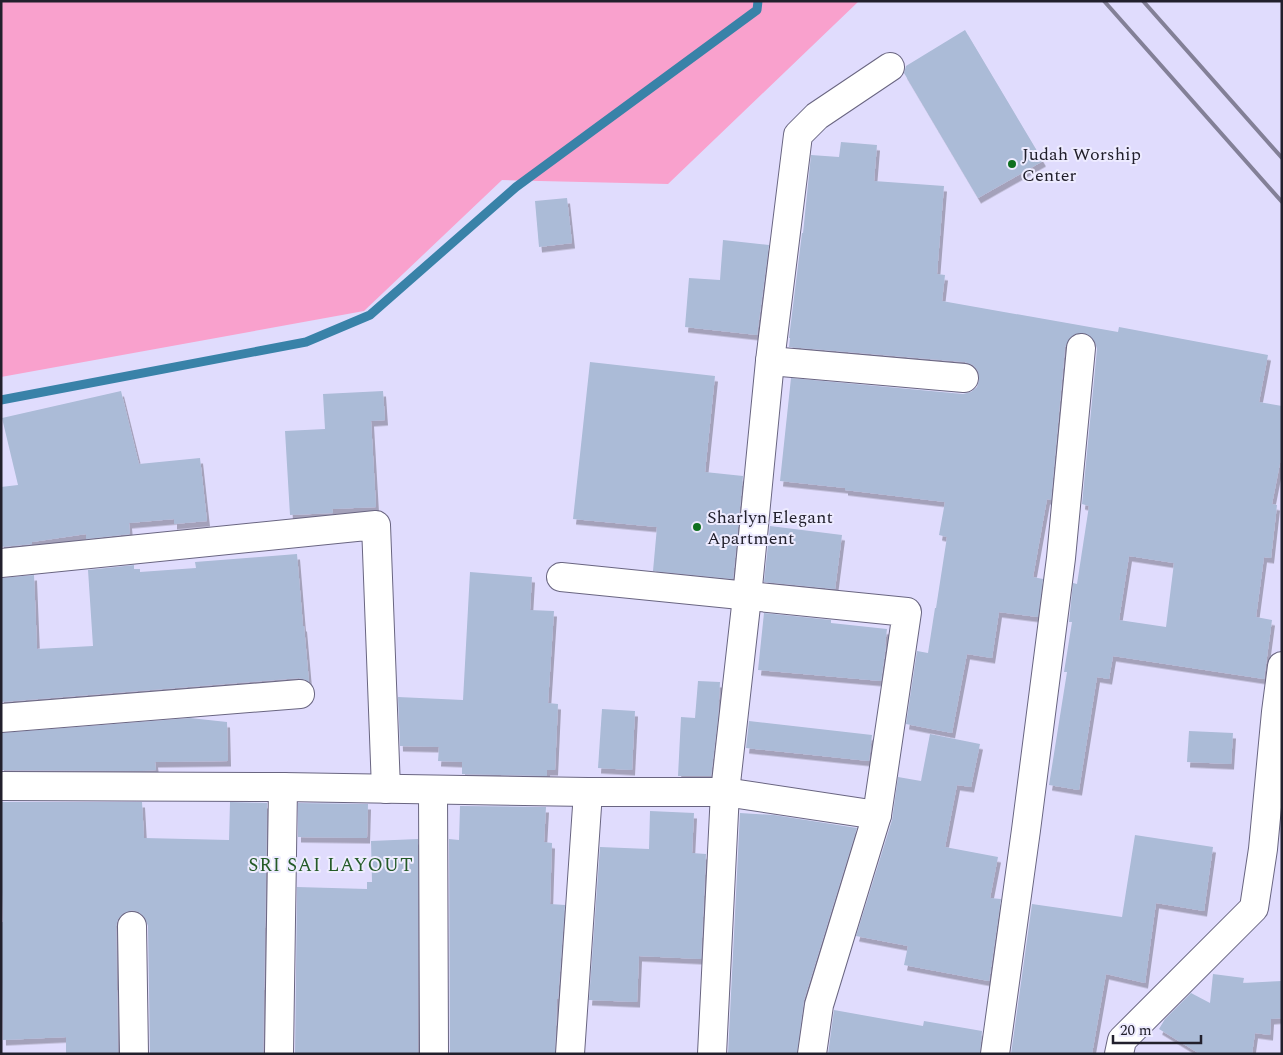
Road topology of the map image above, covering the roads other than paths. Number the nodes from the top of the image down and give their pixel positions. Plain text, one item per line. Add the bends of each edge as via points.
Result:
1 (890, 67) dead end
2 (1081, 348) dead end
3 (770, 361) junction
4 (964, 378) dead end
5 (1, 563) edge
6 (560, 578) dead end
7 (747, 597) junction
8 (1282, 666) edge
9 (300, 694) dead end
10 (1279, 712) edge
11 (1, 718) edge
12 (1, 786) edge
13 (283, 787) junction
14 (386, 789) junction
15 (433, 790) junction
16 (588, 792) junction
17 (725, 792) junction
18 (877, 815) junction
19 (132, 926) dead end
20 (134, 1054) edge
21 (279, 1054) edge
22 (434, 1054) edge
23 (570, 1054) edge
24 (712, 1054) edge
25 (812, 1054) edge
26 (995, 1054) edge
27 (1119, 1054) edge

1 - 3 street via 817,116 798,135
2 - 26 street via 1061,558
3 - 4 street
3 - 7 street
5 - 14 street via 376,525
6 - 7 street
7 - 17 street
7 - 18 street via 907,612
8 - 10 street
9 - 11 street
10 - 27 street via 1254,908 1122,1040
12 - 13 street
13 - 14 street
13 - 21 street
14 - 15 street
15 - 16 street
15 - 22 street
16 - 17 street
16 - 23 street
17 - 18 street
17 - 24 street
18 - 25 street via 819,1005
19 - 20 street

